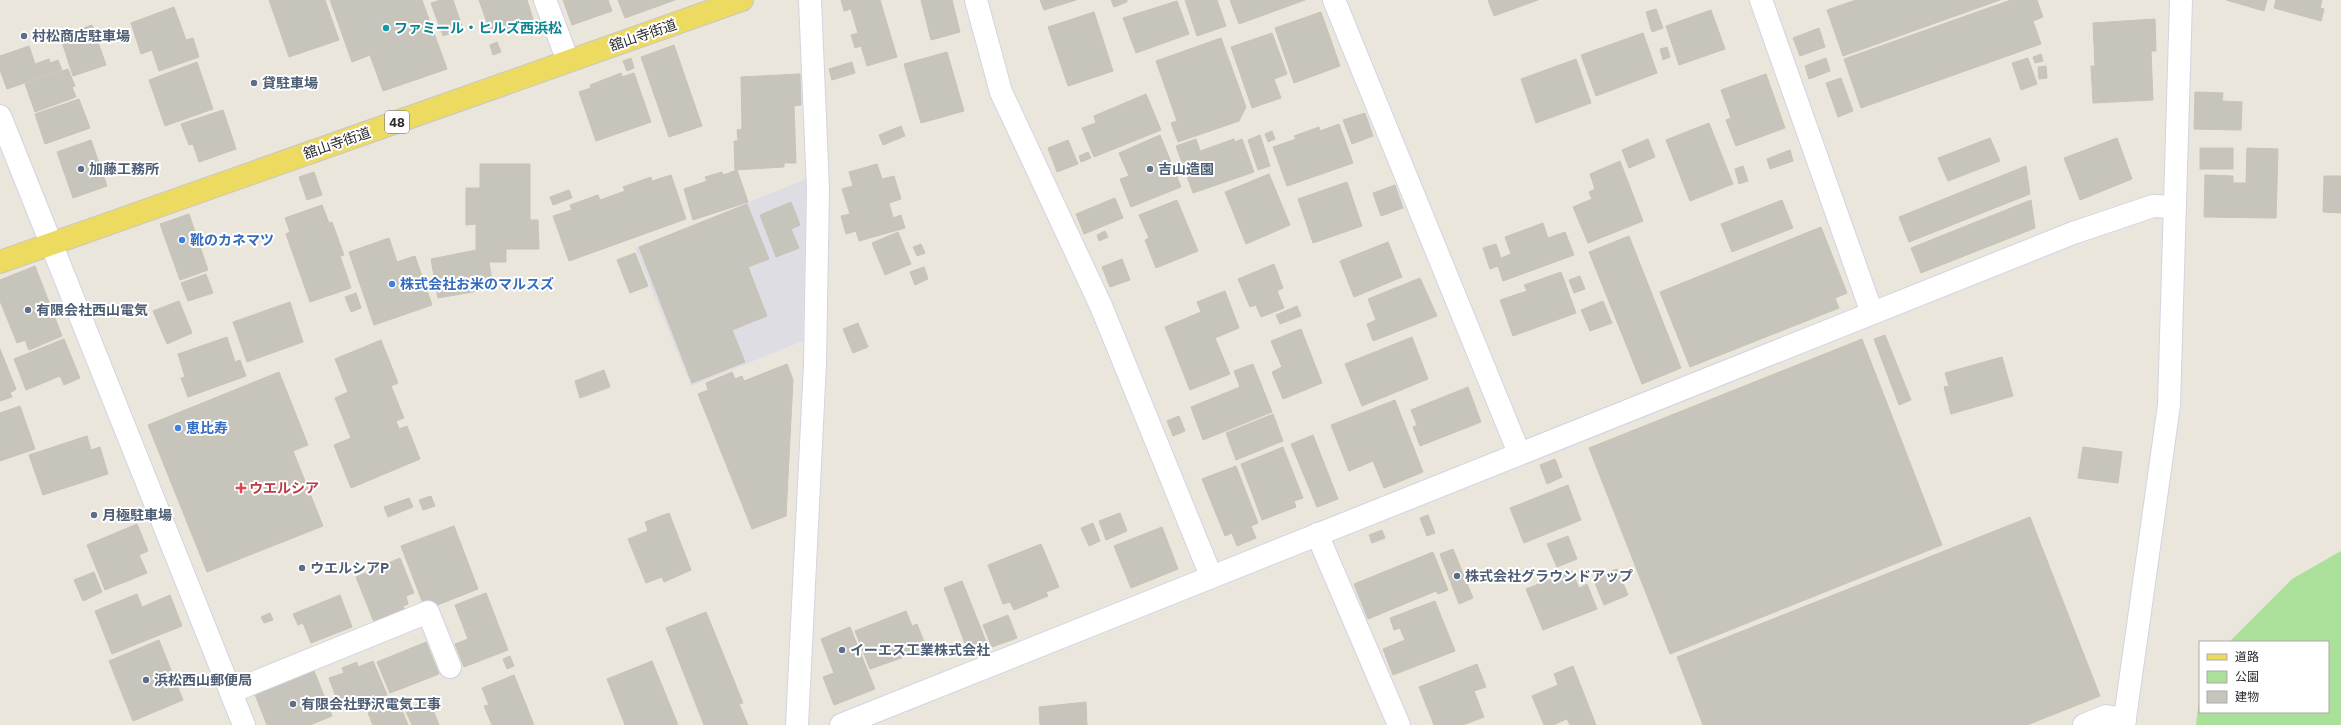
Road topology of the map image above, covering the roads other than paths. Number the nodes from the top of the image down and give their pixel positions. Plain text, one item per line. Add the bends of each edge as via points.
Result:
1 (545, 0) edge
2 (742, 0) edge
3 (810, 0) edge
4 (976, 0) edge
5 (1334, 0) edge
6 (1761, 0) edge
7 (2181, 0) edge
8 (568, 61) junction
9 (0, 116) edge
10 (2175, 207) junction
11 (51, 243) junction
12 (0, 262) edge
13 (1872, 313) junction
14 (1519, 453) junction
15 (1317, 534) junction
16 (1212, 576) junction
17 (450, 667) dead end
18 (230, 692) junction
19 (2125, 722) edge
20 (244, 725) edge
21 (797, 725) edge
22 (841, 725) edge
23 (1399, 725) edge
24 (2084, 725) edge

1 - 8 street
2 - 8 main road, 舘山寺街道 / 48
3 - 21 street via 818,189 814,372
4 - 16 street via 1001,92 1101,306
5 - 14 street
6 - 13 street
7 - 10 street
8 - 11 main road, 舘山寺街道 / 48
9 - 11 street
10 - 13 street via 2153,206 2073,233
10 - 19 street via 2169,405
11 - 12 main road, 舘山寺街道 / 48
11 - 18 street
13 - 14 street
14 - 15 street
15 - 16 street
15 - 23 street
16 - 22 street
17 - 18 street via 428,612
18 - 20 street
19 - 24 street via 2106,716

